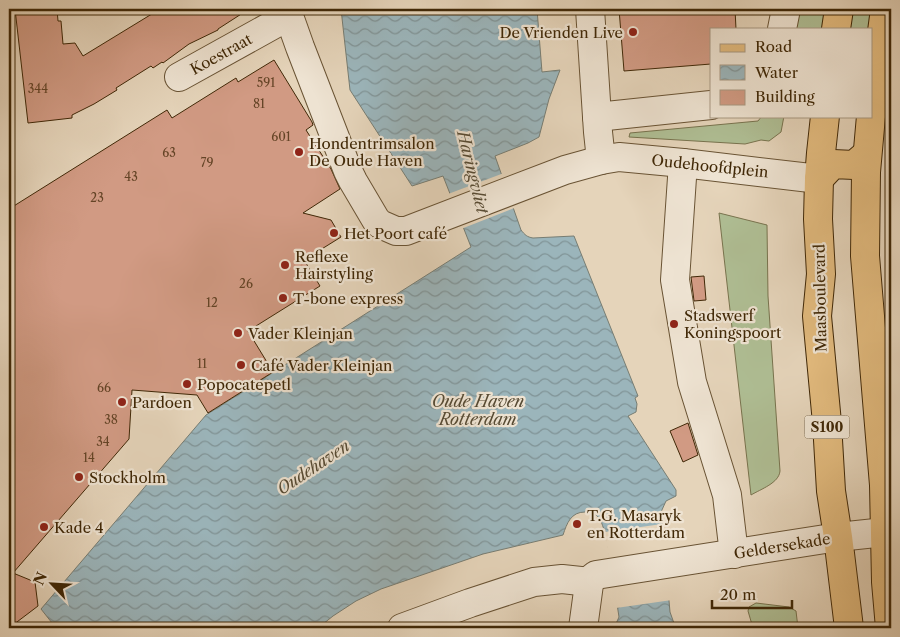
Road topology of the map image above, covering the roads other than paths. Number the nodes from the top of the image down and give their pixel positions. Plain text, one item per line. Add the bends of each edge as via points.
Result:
1 (590, 9) edge
2 (786, 9) edge
3 (839, 9) edge
4 (885, 9) edge
5 (288, 12) edge
6 (782, 28) edge
7 (836, 28) edge
8 (179, 77) dead end
9 (710, 105) edge
10 (872, 107) edge
11 (597, 117) junction
12 (825, 118) edge
13 (871, 118) edge
14 (867, 154) junction
15 (602, 160) junction
16 (683, 163) junction
17 (819, 179) junction
18 (885, 532) junction
19 (838, 537) junction
20 (734, 554) junction
21 (600, 577) junction
22 (469, 616) edge
23 (402, 628) edge
24 (583, 628) edge
25 (848, 628) edge
26 (890, 628) edge

1 - 11 street
2 - 6 street
3 - 7 main road
4 - 10 main road
5 - 8 street, Koestraat
5 - 15 street via 348,171 376,220 386,228 406,231 565,170
9 - 11 street
11 - 15 street
12 - 17 main road, Maasboulevard / S100
13 - 14 main road
14 - 17 main road via 854,165 833,164
14 - 18 main road via 865,256
15 - 16 street, Oudehoofdplein via 619,157
16 - 17 street, Oudehoofdplein
16 - 20 street via 675,280 692,382 727,495
17 - 19 main road, Maasboulevard / S100 via 821,274 817,316 829,475
18 - 19 street, Geldersekade
18 - 26 main road
19 - 20 street, Geldersekade
19 - 25 main road, Maasboulevard / S100
20 - 21 street, Geldersekade
21 - 22 street via 534,582
21 - 24 street via 586,604
22 - 23 street

